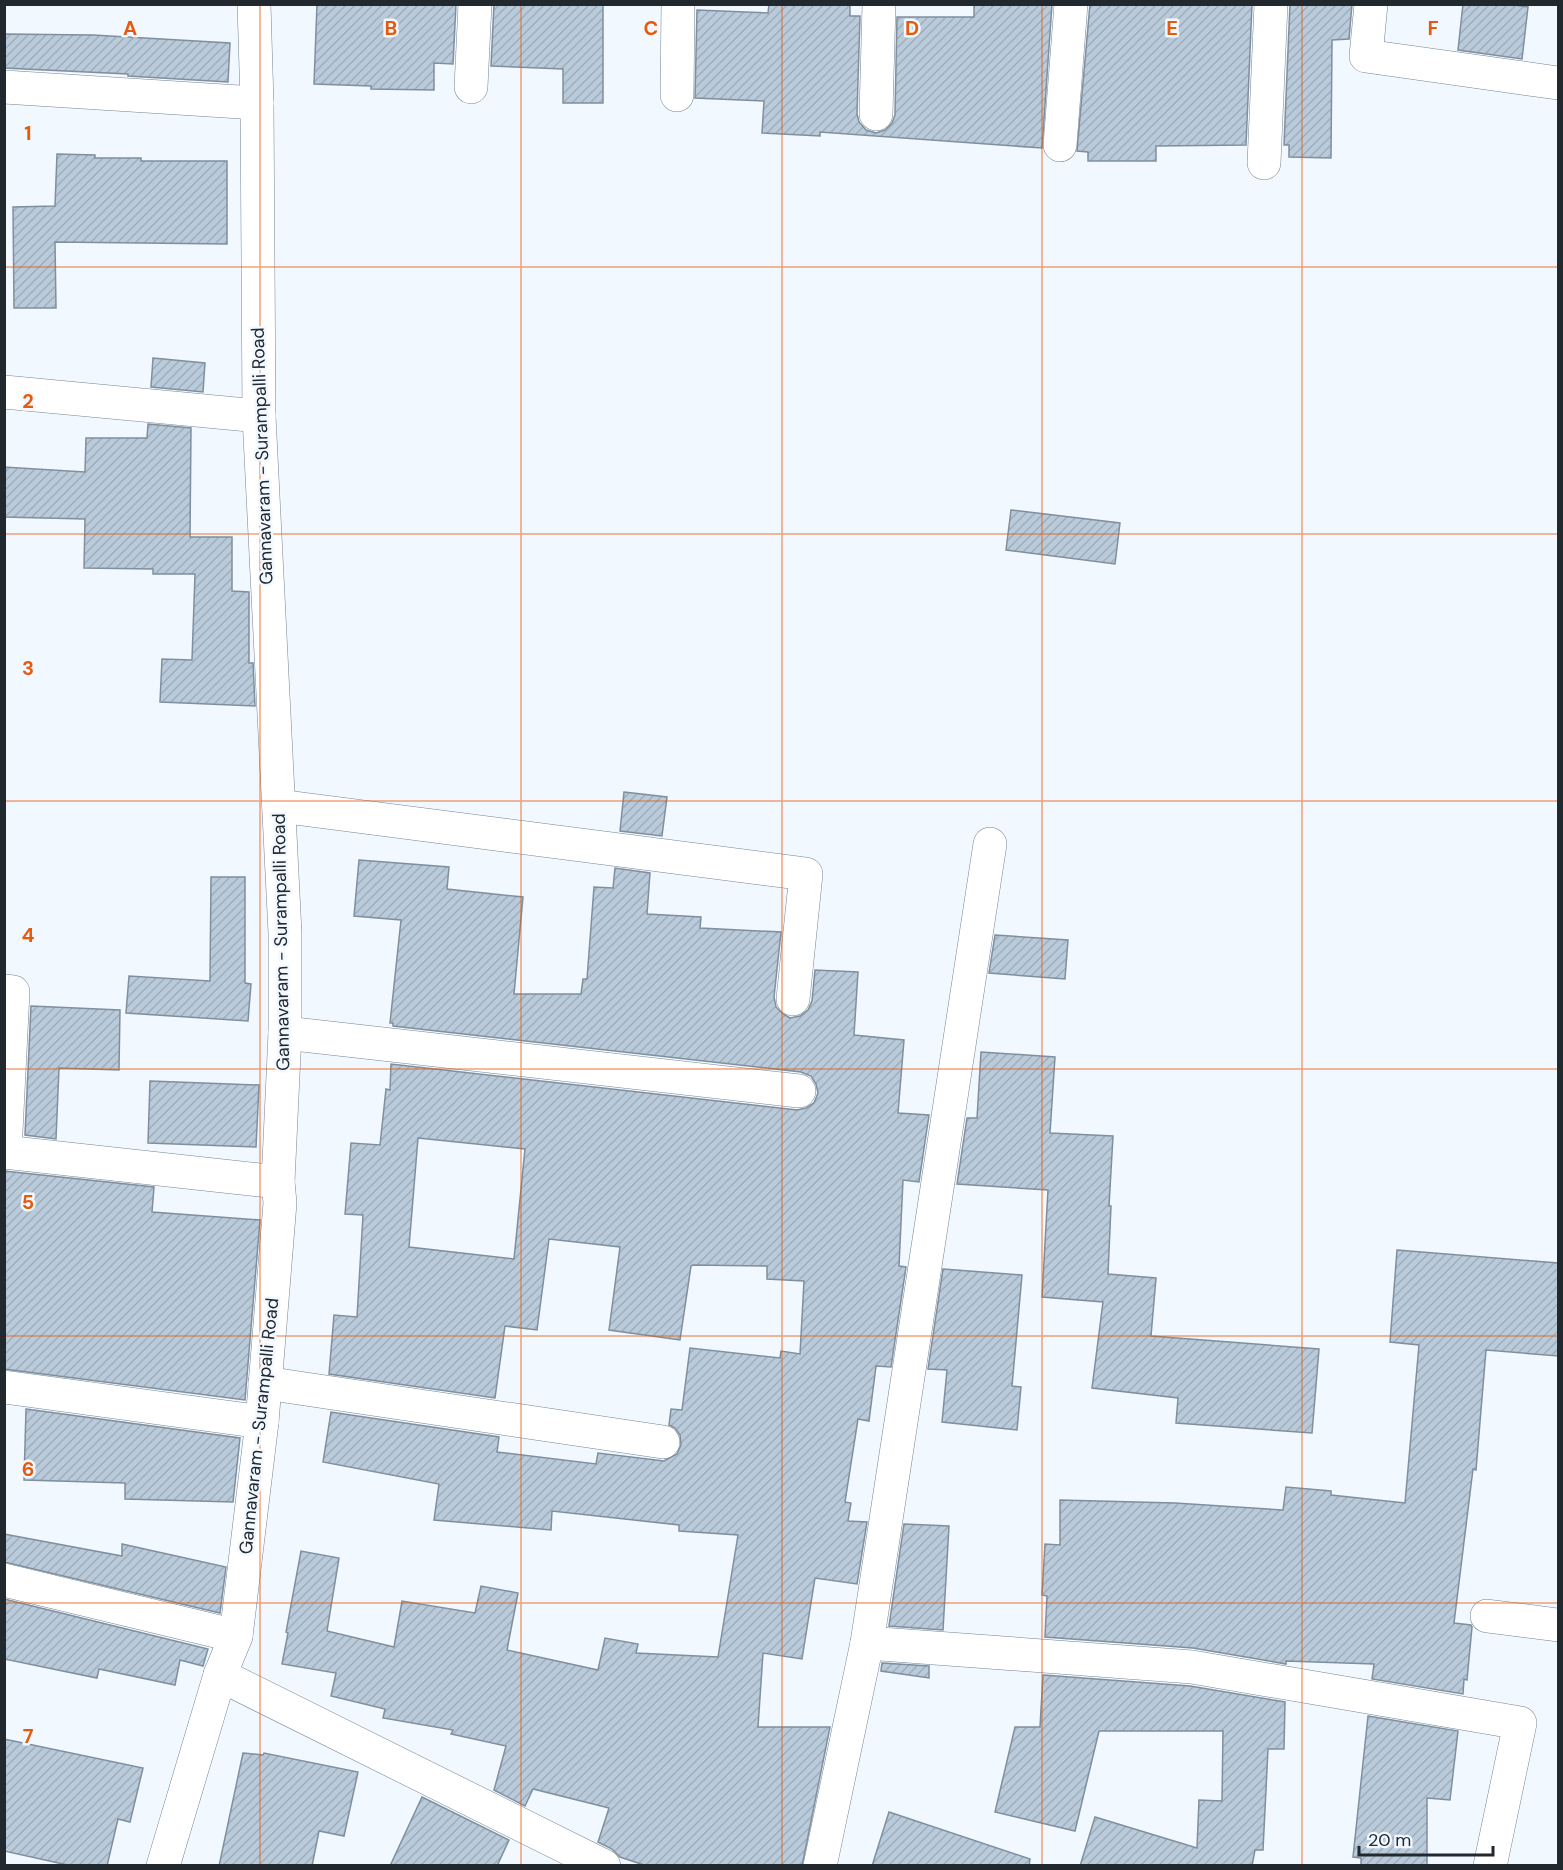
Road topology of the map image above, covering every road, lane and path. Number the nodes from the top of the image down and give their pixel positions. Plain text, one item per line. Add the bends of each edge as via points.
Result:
1 (254, 4) edge
2 (475, 4) edge
3 (678, 4) edge
4 (879, 4) edge
5 (1071, 4) edge
6 (1271, 4) edge
7 (1371, 4) edge
8 (1558, 83) edge
9 (4, 87) edge
10 (471, 87) dead end
11 (677, 95) dead end
12 (257, 103) junction
13 (876, 114) dead end
14 (1060, 145) dead end
15 (1264, 163) dead end
16 (4, 393) edge
17 (259, 416) junction
18 (279, 806) junction
19 (990, 844) dead end
20 (4, 991) edge
21 (793, 999) dead end
22 (285, 1033) junction
23 (799, 1091) dead end
24 (5, 1152) edge
25 (278, 1182) junction
26 (265, 1383) junction
27 (4, 1387) edge
28 (262, 1422) junction
29 (663, 1442) dead end
30 (4, 1580) edge
31 (1487, 1616) dead end
32 (1558, 1624) edge
33 (236, 1636) junction
34 (867, 1643) junction
35 (220, 1675) junction
36 (164, 1866) edge
37 (604, 1866) edge
38 (820, 1866) edge
39 (1490, 1866) edge

1 - 12 street, Gannavaram - Surampalli Road
2 - 10 street
3 - 11 street
4 - 13 street
5 - 14 street
6 - 15 street
7 - 8 street via 1366,56
9 - 12 street
12 - 17 street, Gannavaram - Surampalli Road
16 - 17 street
17 - 18 street, Gannavaram - Surampalli Road
18 - 21 street via 806,874
18 - 22 street, Gannavaram - Surampalli Road
19 - 34 street
20 - 24 street via 13,992
22 - 23 street
22 - 25 street, Gannavaram - Surampalli Road
24 - 25 street
25 - 26 street, Gannavaram - Surampalli Road via 280,1203
26 - 28 street, Gannavaram - Surampalli Road
26 - 29 street
27 - 28 street
28 - 33 street, Gannavaram - Surampalli Road
30 - 33 street
31 - 32 street
33 - 35 street, Gannavaram - Surampalli Road
34 - 38 street
34 - 39 street via 1192,1667 1520,1723
35 - 36 street, Gannavaram - Surampalli Road
35 - 37 street

